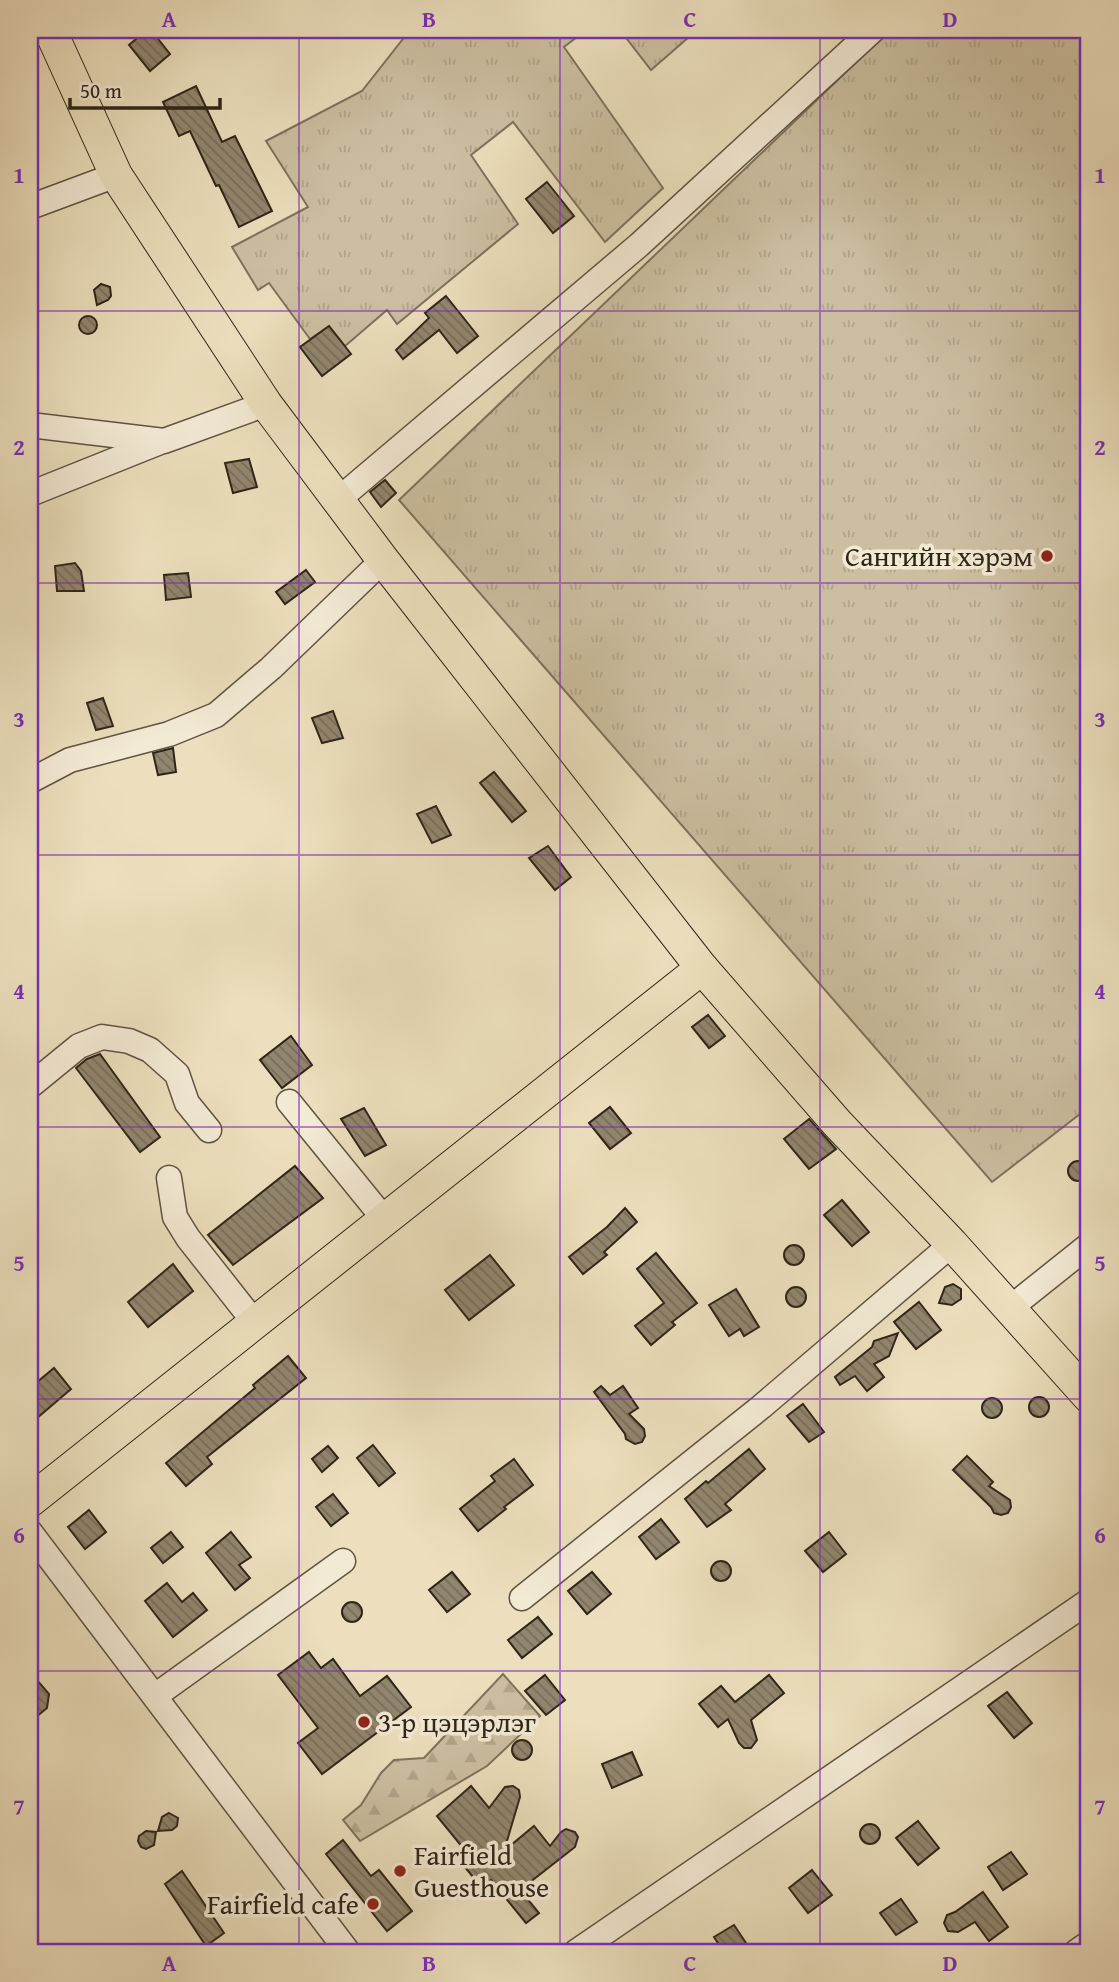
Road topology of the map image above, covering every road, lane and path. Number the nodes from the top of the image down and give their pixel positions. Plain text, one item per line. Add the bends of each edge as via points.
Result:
1 (50, 30) edge
2 (873, 30) edge
3 (116, 175) junction
4 (30, 208) edge
5 (266, 404) junction
6 (30, 425) edge
7 (164, 441) junction
8 (30, 494) edge
9 (339, 499) junction
10 (383, 560) junction
11 (30, 781) edge
12 (702, 968) junction
13 (30, 1086) edge
14 (289, 1102) dead end
15 (209, 1130) dead end
16 (169, 1178) dead end
17 (385, 1220) junction
18 (951, 1244) junction
19 (1089, 1245) edge
20 (1009, 1309) junction
21 (255, 1323) junction
22 (1089, 1397) edge
23 (30, 1501) edge
24 (30, 1532) edge
25 (343, 1561) dead end
26 (522, 1598) dead end
27 (1089, 1601) edge
28 (155, 1696) junction
29 (1089, 1943) edge
30 (348, 1952) edge
31 (576, 1952) edge
32 (1076, 1952) edge

1 - 3 main road
2 - 9 street via 639,245
3 - 4 street
3 - 5 main road
5 - 7 street
5 - 9 main road
6 - 7 street
7 - 8 street
9 - 10 main road
10 - 11 street via 216,715 169,734 70,760
10 - 12 main road
12 - 17 main road
12 - 18 main road via 837,1123
13 - 15 street via 79,1046 102,1037 129,1041 150,1050 177,1074 187,1103
14 - 17 street
16 - 21 street via 175,1217
17 - 21 main road
18 - 20 main road
18 - 26 street via 761,1407
19 - 20 street
20 - 22 main road
21 - 23 main road
24 - 28 street
25 - 28 street
27 - 31 street
28 - 30 street
29 - 32 street

